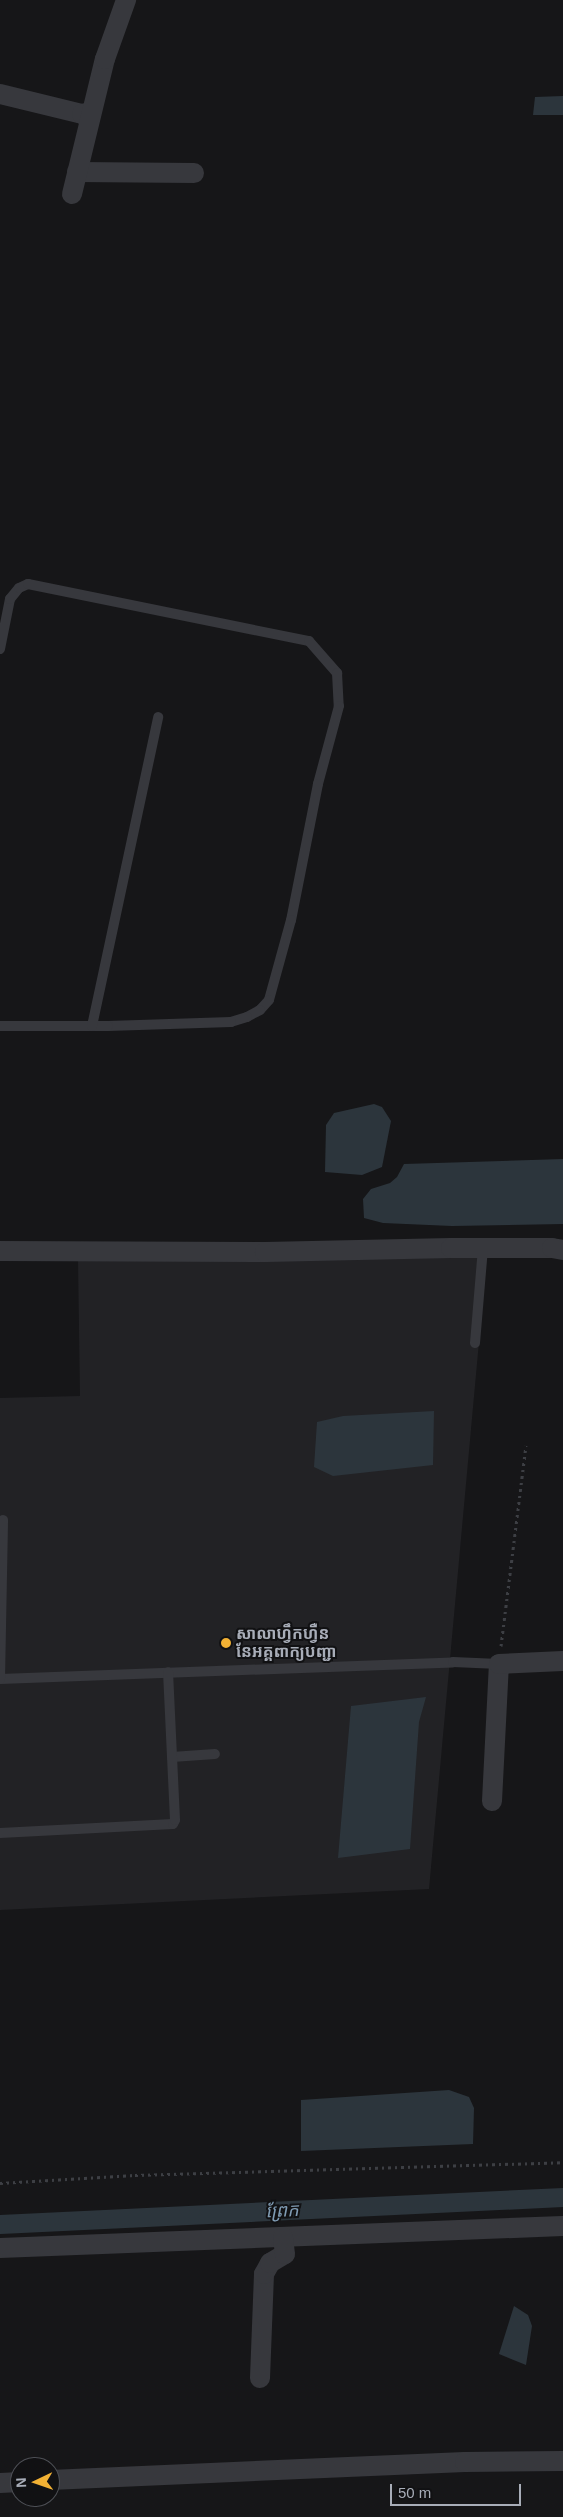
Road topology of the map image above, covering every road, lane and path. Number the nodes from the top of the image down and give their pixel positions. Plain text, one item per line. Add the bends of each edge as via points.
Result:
1 (126, 0) edge
2 (0, 94) edge
3 (91, 112) junction
4 (77, 172) junction
5 (194, 173) dead end
6 (72, 194) dead end
7 (5, 598) edge
8 (0, 649) edge
9 (158, 717) dead end
10 (0, 1026) edge
11 (92, 1026) junction
12 (483, 1248) junction
13 (563, 1250) edge
14 (0, 1251) edge
15 (475, 1343) dead end
16 (526, 1446) dead end
17 (3, 1520) dead end
18 (563, 1661) edge
19 (499, 1664) junction
20 (168, 1672) junction
21 (0, 1679) edge
22 (215, 1754) dead end
23 (172, 1757) junction
24 (492, 1801) dead end
25 (0, 1834) edge
26 (563, 2162) edge
27 (0, 2183) edge
28 (563, 2226) edge
29 (283, 2237) junction
30 (0, 2248) edge
31 (260, 2378) dead end
32 (563, 2461) edge
33 (60, 2480) edge

1 - 3 street
2 - 3 street via 82,114
3 - 4 street
4 - 5 street
4 - 6 street
7 - 8 lane
7 - 11 lane via 28,584 309,641 337,673 339,706 318,784 291,920 269,1000 260,1010 231,1022
9 - 11 lane
10 - 11 lane
12 - 13 street
12 - 14 street via 265,1252
12 - 15 lane
16 - 19 path
17 - 21 lane
18 - 19 street
19 - 20 lane via 452,1662
19 - 24 street
20 - 21 lane
20 - 23 lane
22 - 23 lane
23 - 25 lane via 173,1824
26 - 27 path via 135,2175
28 - 29 street
29 - 30 street
29 - 31 street via 285,2254 270,2263 264,2274
32 - 33 street via 465,2462

